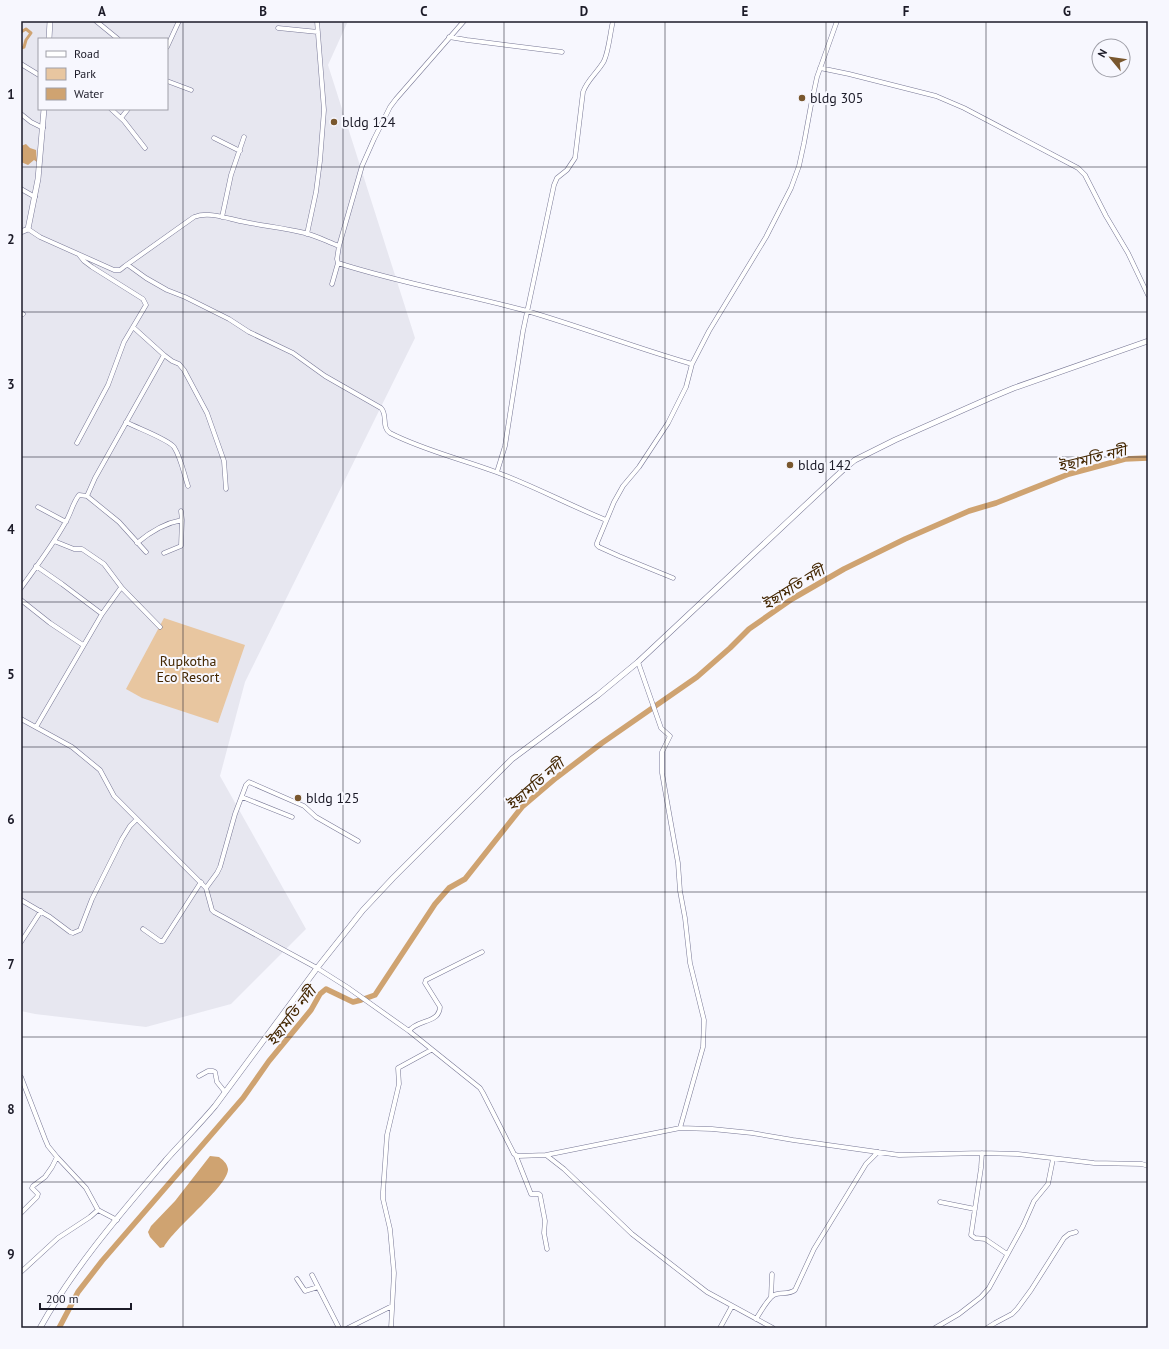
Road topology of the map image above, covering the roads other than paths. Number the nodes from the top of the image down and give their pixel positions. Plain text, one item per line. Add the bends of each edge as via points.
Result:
1 (50, 21) edge
2 (96, 21) edge
3 (179, 21) edge
4 (317, 21) edge
5 (464, 21) edge
6 (613, 21) edge
7 (837, 21) edge
8 (278, 28) dead end
9 (318, 32) junction
10 (449, 37) junction
11 (49, 38) edge
12 (117, 38) edge
13 (168, 45) edge
14 (562, 52) dead end
15 (21, 64) edge
16 (820, 68) junction
17 (38, 74) edge
18 (168, 81) edge
19 (191, 90) dead end
20 (44, 110) edge
21 (112, 110) edge
22 (127, 110) edge
23 (21, 114) edge
24 (121, 118) junction
25 (43, 128) junction
26 (244, 137) dead end
27 (214, 138) dead end
28 (144, 148) dead end
29 (240, 151) junction
30 (21, 189) edge
31 (35, 197) junction
32 (222, 217) junction
33 (28, 229) junction
34 (21, 232) edge
35 (307, 234) junction
36 (339, 246) junction
37 (80, 256) junction
38 (338, 263) junction
39 (128, 265) junction
40 (332, 284) dead end
41 (1148, 295) edge
42 (527, 311) junction
43 (134, 326) junction
44 (1148, 341) edge
45 (164, 354) junction
46 (692, 364) junction
47 (126, 422) junction
48 (77, 443) dead end
49 (497, 472) junction
50 (188, 486) dead end
51 (226, 489) dead end
52 (87, 496) junction
53 (38, 507) dead end
54 (181, 511) dead end
55 (182, 520) junction
56 (606, 520) junction
57 (66, 522) junction
58 (54, 541) junction
59 (137, 543) junction
60 (146, 552) dead end
61 (164, 553) dead end
62 (36, 566) junction
63 (673, 578) dead end
64 (21, 588) edge
65 (122, 588) junction
66 (21, 600) edge
67 (102, 614) junction
68 (160, 627) dead end
69 (83, 645) junction
70 (638, 662) junction
71 (21, 719) edge
72 (36, 727) junction
73 (242, 797) junction
74 (292, 817) dead end
75 (137, 819) junction
76 (358, 841) dead end
77 (201, 882) junction
78 (206, 888) junction
79 (21, 900) edge
80 (41, 911) junction
81 (143, 929) dead end
82 (21, 942) edge
83 (482, 952) dead end
84 (317, 968) junction
85 (409, 1031) junction
86 (431, 1050) junction
87 (199, 1076) dead end
88 (21, 1077) edge
89 (225, 1092) junction
90 (680, 1128) junction
91 (878, 1152) junction
92 (982, 1153) junction
93 (546, 1155) junction
94 (516, 1156) junction
95 (57, 1157) junction
96 (1053, 1159) junction
97 (1148, 1166) edge
98 (940, 1202) dead end
99 (975, 1208) junction
100 (98, 1210) junction
101 (21, 1213) edge
102 (117, 1220) junction
103 (1076, 1232) dead end
104 (547, 1249) dead end
105 (1007, 1254) junction
106 (21, 1272) edge
107 (312, 1274) dead end
108 (772, 1274) dead end
109 (297, 1279) dead end
110 (318, 1287) junction
111 (771, 1297) junction
112 (392, 1306) junction
113 (732, 1306) junction
114 (756, 1319) junction
115 (40, 1328) edge
116 (339, 1328) edge
117 (348, 1328) edge
118 (391, 1328) edge
119 (720, 1328) edge
120 (773, 1328) edge
121 (935, 1328) edge
122 (987, 1328) edge

1 - 11 main road
2 - 12 street
3 - 13 street
4 - 9 street
5 - 10 street
6 - 42 street via 605,57 583,92 575,158 554,185
7 - 16 street
8 - 9 street
9 - 35 street via 324,110 316,192
10 - 14 street
10 - 36 street via 390,107 362,166
15 - 17 street
16 - 41 street via 943,98 1078,168 1085,175 1128,253
16 - 46 street via 810,105 799,166 782,209
18 - 19 street
20 - 25 main road
21 - 24 street
22 - 24 street
23 - 25 street
24 - 28 street
25 - 31 main road
26 - 29 street
27 - 29 street
29 - 32 street via 231,175
30 - 31 street
31 - 33 main road
32 - 35 street
32 - 39 street via 201,214 194,217
33 - 34 main road
33 - 37 street
35 - 36 street
36 - 38 street
37 - 39 street via 114,270 120,270
37 - 43 street via 145,302 146,305
38 - 40 street
38 - 42 street
39 - 49 street via 167,290 293,353 326,376 381,408 384,411 385,427 390,433
42 - 46 street
42 - 49 street via 505,446
43 - 45 street
43 - 48 street via 124,342 108,385
44 - 70 main road via 1008,390 855,460
45 - 47 street
45 - 51 street via 184,370 206,413 224,461
46 - 56 street via 686,387 668,423 624,486
47 - 50 street via 165,440 174,448
47 - 52 street
49 - 56 street
52 - 57 street via 79,495
52 - 59 street via 119,522
53 - 57 street
54 - 55 street
55 - 59 street via 153,531
55 - 61 street via 181,546
56 - 63 street via 597,545
57 - 58 street
58 - 62 street
58 - 65 street via 74,549 82,549 104,564
59 - 60 street
62 - 64 street
62 - 67 street
65 - 67 street
65 - 68 street
66 - 69 street
67 - 69 street
69 - 72 street
70 - 84 main road via 501,770 363,910
70 - 90 street via 661,728 670,736 662,752 662,773 678,863 690,963 704,1020 702,1047
71 - 72 street
72 - 75 street via 72,748 100,770 114,796
73 - 74 street
73 - 76 street via 247,783 251,783 304,806 316,817
73 - 78 street via 219,870
75 - 77 street
75 - 80 street via 122,839 92,899 80,930 70,932
77 - 78 street
77 - 81 street via 163,941
78 - 84 street via 214,912
79 - 80 street
80 - 82 street
83 - 85 street via 426,980 425,983 440,1007 439,1011 434,1018 417,1024
84 - 85 street
84 - 89 main road
85 - 86 street
86 - 94 street via 480,1088
86 - 112 street via 398,1068 399,1084 387,1135 383,1199 390,1229 394,1273
87 - 89 street via 208,1071 215,1072 217,1082
88 - 95 street via 48,1146
89 - 102 main road
90 - 91 street via 752,1133
90 - 93 street
91 - 92 street via 899,1155
91 - 111 street via 866,1164 840,1205 814,1249 795,1290
92 - 96 street via 1018,1154
92 - 99 street
93 - 94 street
93 - 113 street via 632,1234 707,1292
94 - 104 street via 530,1194 540,1195
95 - 100 street via 86,1188
95 - 101 street via 45,1177 33,1186 37,1197
96 - 97 street
96 - 105 street via 1048,1184 1034,1201
98 - 99 street
99 - 105 street via 972,1237 985,1239
100 - 102 street
100 - 106 street via 58,1238
102 - 115 main road via 80,1265
103 - 122 street via 1064,1238 1017,1309
105 - 121 street via 989,1288 981,1297
107 - 110 street
108 - 111 street
109 - 110 street via 305,1291
110 - 116 street
111 - 114 street
112 - 117 street
112 - 118 street
113 - 114 street
113 - 119 street
114 - 120 street

